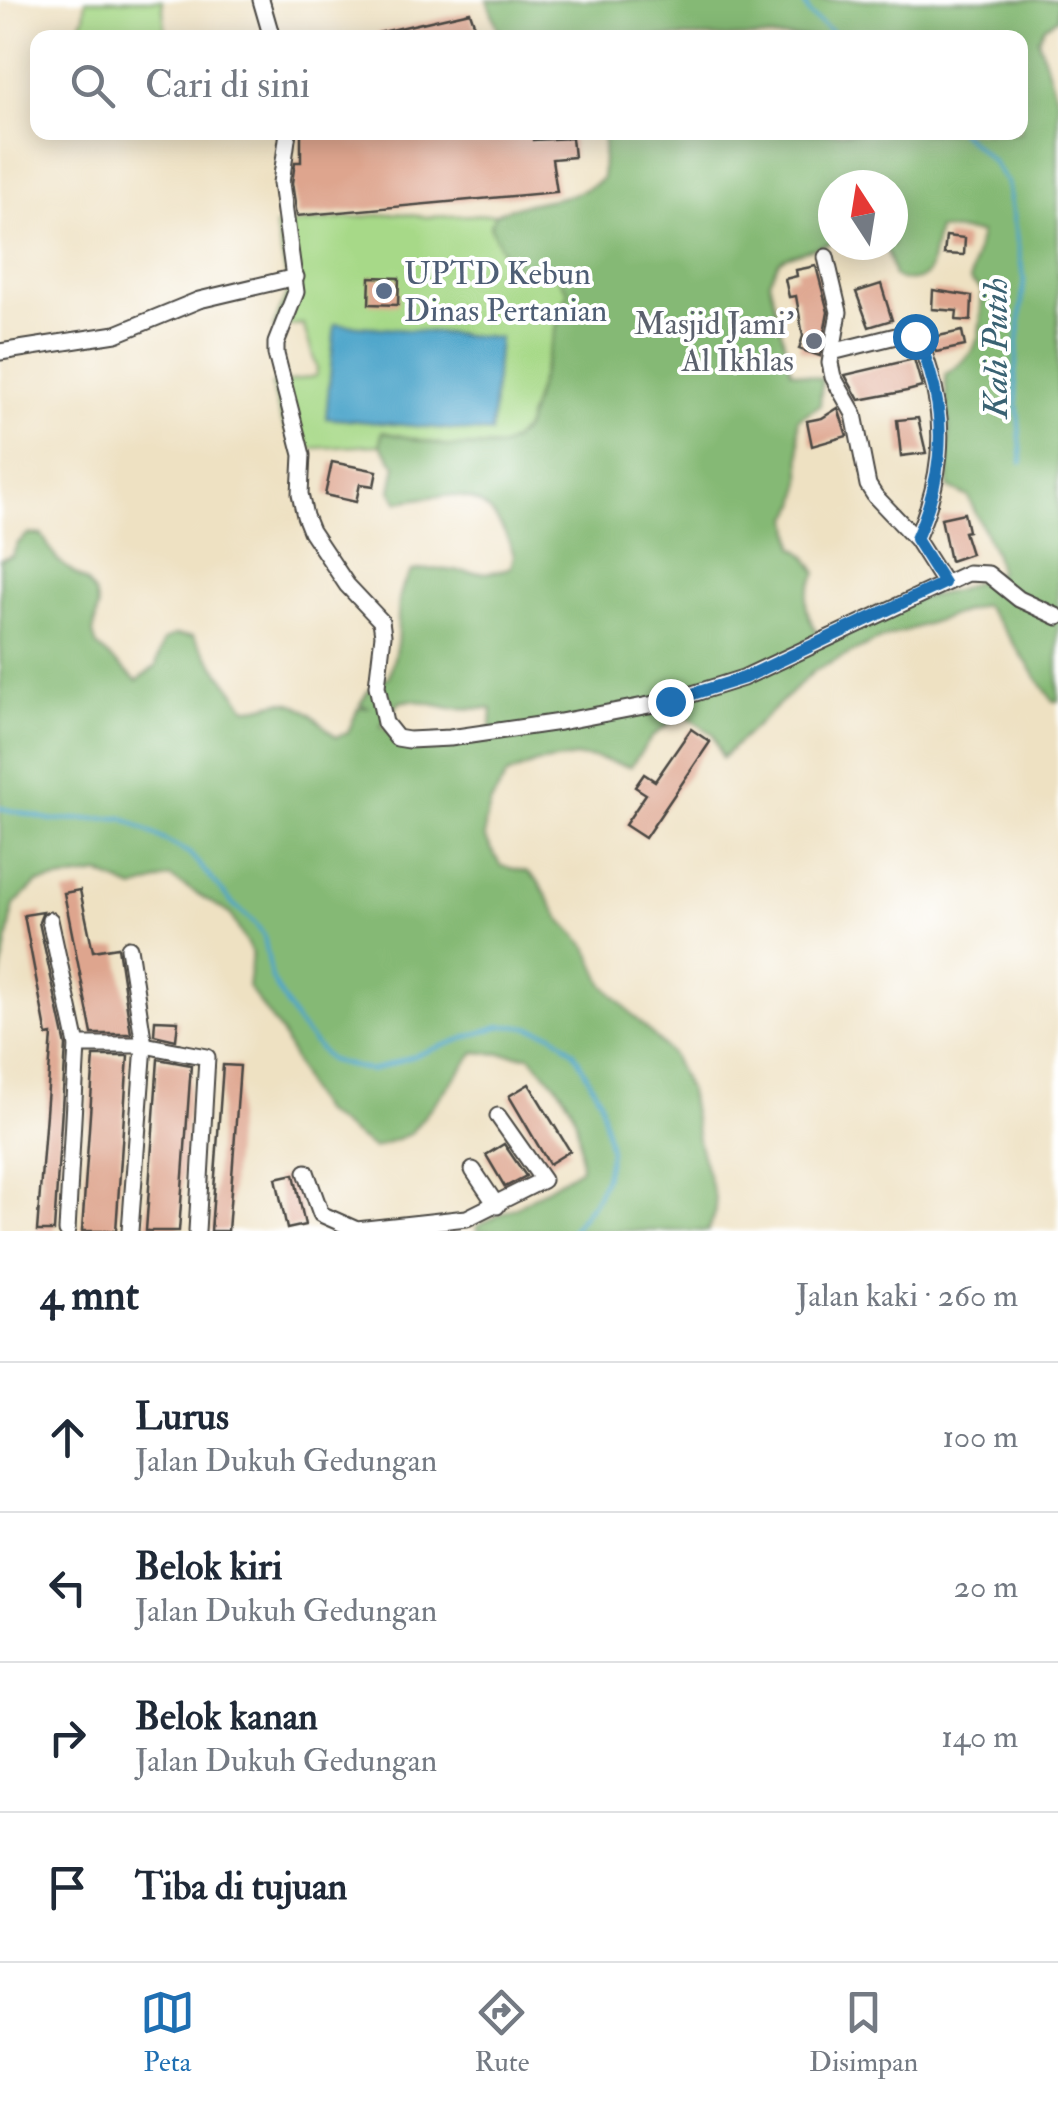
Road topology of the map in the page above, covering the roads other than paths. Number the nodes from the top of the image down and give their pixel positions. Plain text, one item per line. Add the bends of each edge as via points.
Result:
1 (261, 0) edge
2 (270, 30) edge
3 (287, 140) edge
4 (826, 260) edge
5 (296, 278) junction
6 (0, 352) edge
7 (832, 352) junction
8 (916, 539) junction
9 (944, 583) junction
10 (1058, 616) edge
11 (50, 920) dead end
12 (129, 948) dead end
13 (144, 1045) junction
14 (77, 1046) junction
15 (498, 1116) dead end
16 (472, 1170) dead end
17 (306, 1172) dead end
18 (497, 1206) junction
19 (468, 1224) edge
20 (408, 1229) edge
21 (357, 1230) edge
22 (66, 1231) edge
23 (130, 1231) edge
24 (197, 1231) edge

1 - 2 street
3 - 5 street via 281,183
4 - 7 street via 839,312
5 - 6 street via 198,300 116,334
5 - 9 street via 276,354 302,454 300,494 311,531 347,586 381,621 377,686 397,738 560,722 670,701 744,678
7 - 8 street via 834,378 854,414 868,485
7 - 8 street via 904,334 915,336 924,351 942,434 939,468
8 - 9 street
9 - 10 street via 981,572
11 - 14 street
12 - 13 street
13 - 14 street
13 - 23 street
13 - 24 street via 207,1057
14 - 22 street
15 - 18 street via 543,1180
16 - 18 street
17 - 21 street via 321,1214
18 - 19 street
19 - 20 street
20 - 21 street

